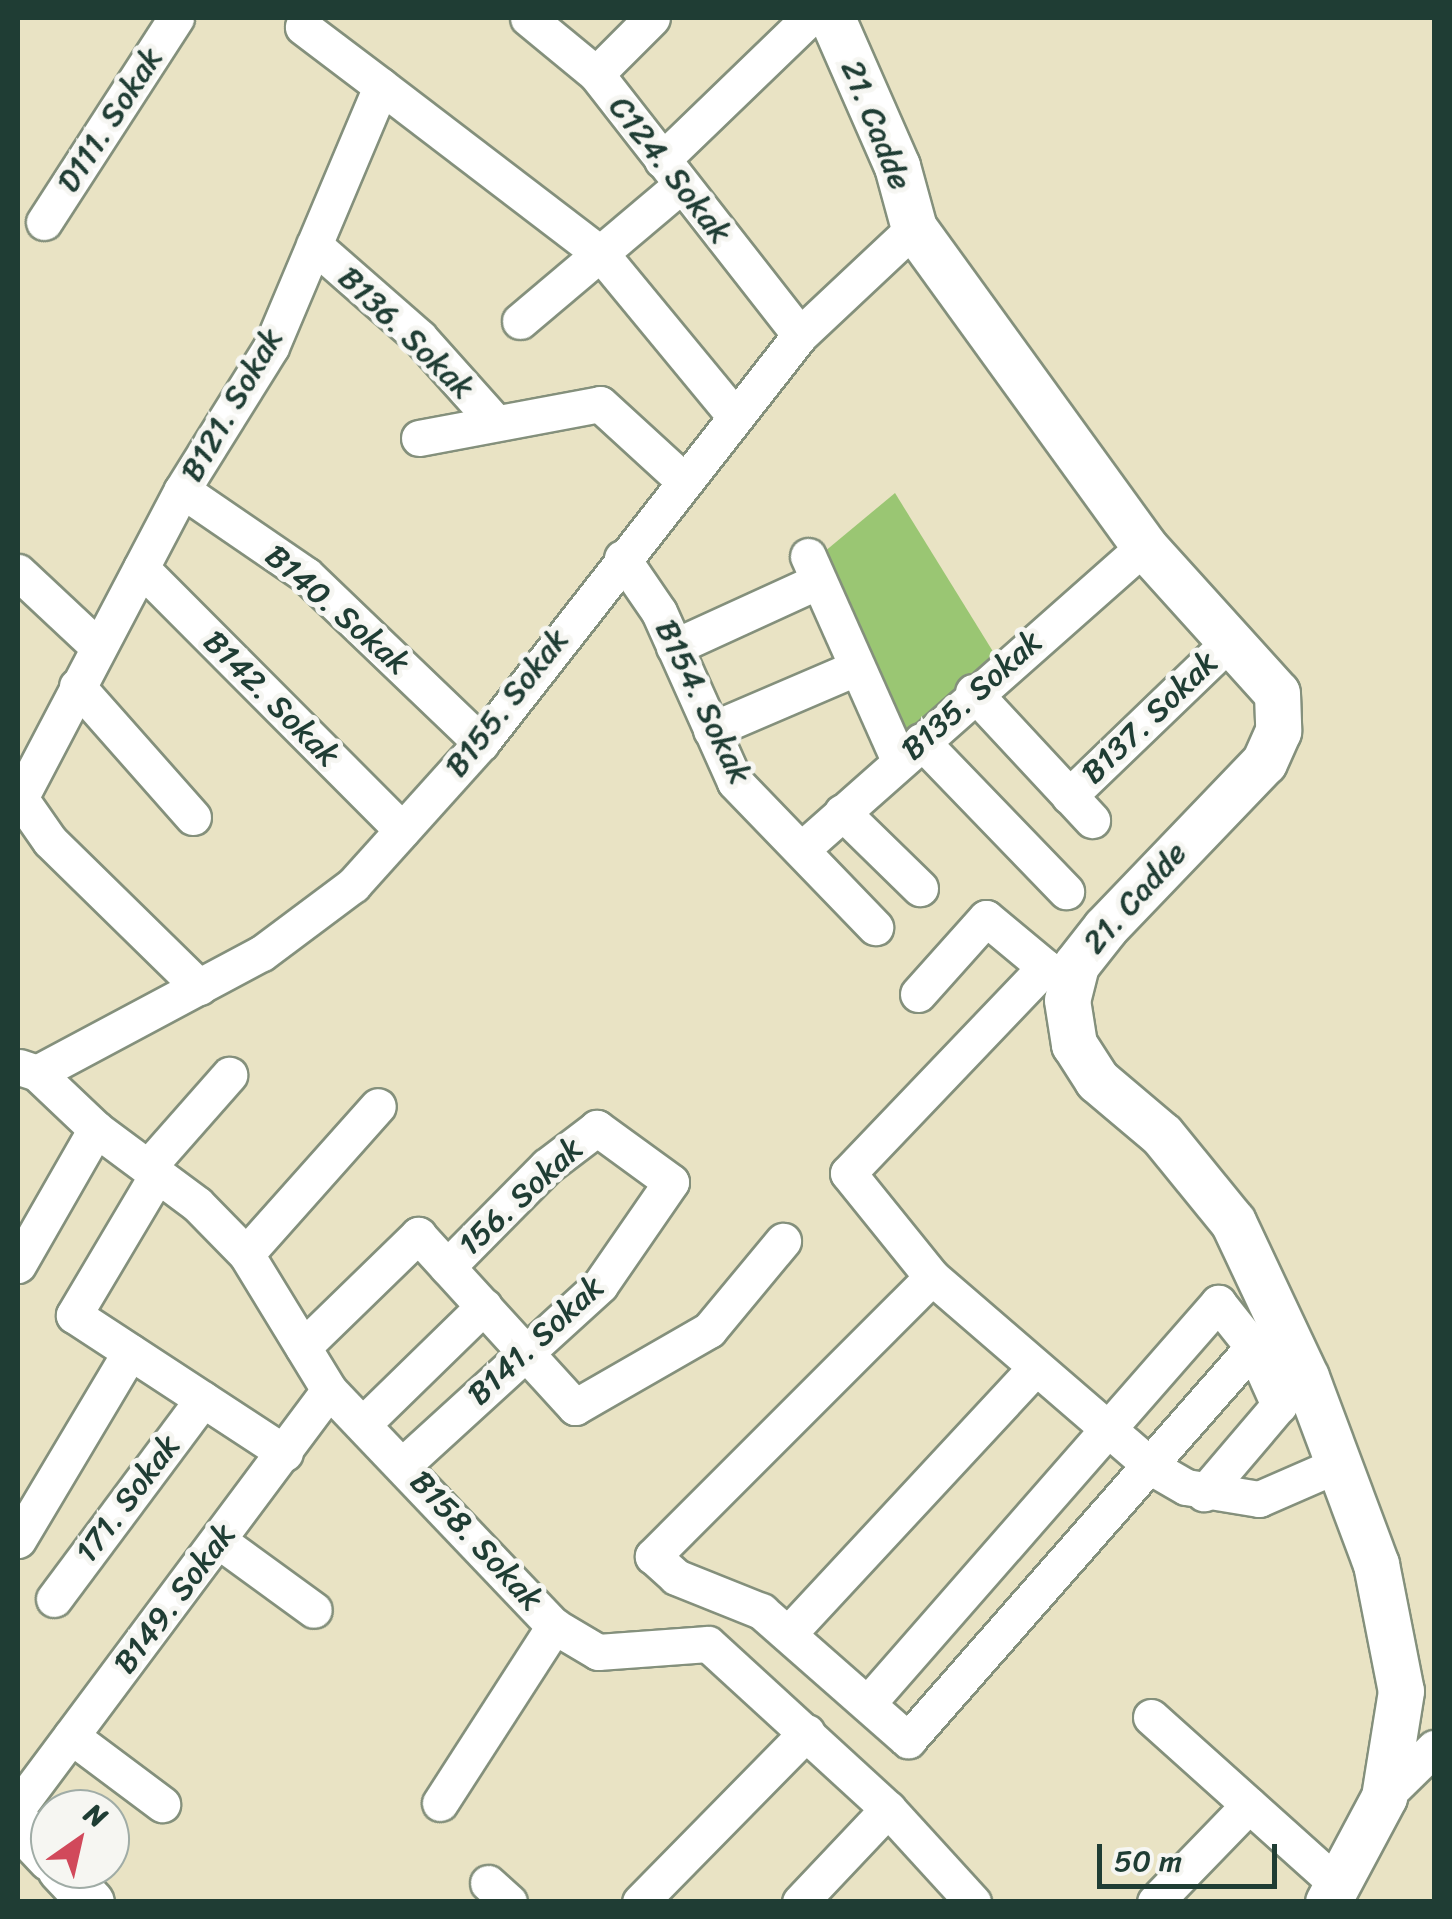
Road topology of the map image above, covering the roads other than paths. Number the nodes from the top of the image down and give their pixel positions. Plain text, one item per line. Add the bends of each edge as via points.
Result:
1 (176, 18) edge
2 (528, 18) edge
3 (652, 18) edge
4 (809, 18) edge
5 (832, 18) edge
6 (303, 27) dead end
7 (596, 74) junction
8 (381, 86) junction
9 (671, 172) junction
10 (44, 222) dead end
11 (914, 228) junction
12 (314, 245) junction
13 (600, 254) junction
14 (520, 321) dead end
15 (800, 334) junction
16 (734, 414) junction
17 (496, 424) junction
18 (419, 438) dead end
19 (684, 482) junction
20 (182, 490) junction
21 (1144, 546) junction
22 (622, 558) junction
23 (141, 568) junction
24 (18, 572) edge
25 (1230, 641) junction
26 (97, 646) junction
27 (674, 647) junction
28 (856, 668) junction
29 (77, 686) junction
30 (973, 692) junction
31 (711, 730) junction
32 (481, 743) junction
33 (910, 751) junction
34 (19, 800) edge
35 (842, 812) junction
36 (193, 817) dead end
37 (402, 830) junction
38 (802, 848) junction
39 (920, 888) dead end
40 (1066, 892) dead end
41 (875, 927) dead end
42 (198, 987) junction
43 (918, 994) dead end
44 (27, 1070) edge
45 (229, 1074) dead end
46 (378, 1106) dead end
47 (597, 1128) joint
48 (96, 1129) junction
49 (152, 1171) junction
50 (782, 1241) dead end
51 (246, 1254) junction
52 (18, 1265) edge
53 (446, 1266) junction
54 (932, 1277) junction
55 (484, 1306) junction
56 (303, 1347) junction
57 (1252, 1347) junction
58 (526, 1350) junction
59 (130, 1352) junction
60 (1036, 1366) junction
61 (329, 1390) junction
62 (204, 1400) junction
63 (363, 1424) junction
64 (1107, 1428) junction
65 (286, 1453) junction
66 (1339, 1464) junction
67 (404, 1465) junction
68 (1153, 1468) junction
69 (1204, 1493) junction
70 (18, 1540) edge
71 (219, 1541) junction
72 (54, 1598) dead end
73 (314, 1610) dead end
74 (554, 1626) junction
75 (788, 1634) junction
76 (868, 1704) junction
77 (1152, 1717) dead end
78 (806, 1732) junction
79 (72, 1736) junction
80 (1434, 1748) edge
81 (1384, 1797) junction
82 (440, 1803) dead end
83 (162, 1804) dead end
84 (1249, 1805) junction
85 (18, 1807) edge
86 (888, 1809) junction
87 (1332, 1893) edge
88 (640, 1902) edge
89 (800, 1902) edge
90 (973, 1902) edge
91 (1155, 1902) edge

1 - 10 street, D111. Sokak
2 - 7 street, C124. Sokak
3 - 7 street
4 - 9 street
5 - 11 main road, 21. Cadde via 897,166
6 - 8 street
7 - 9 street, C124. Sokak
8 - 12 street, B121. Sokak
8 - 13 street
9 - 13 street
9 - 15 street, C124. Sokak
11 - 15 street, B155. Sokak
11 - 21 main road, 21. Cadde
12 - 17 street, B136. Sokak via 419,337
12 - 20 street, B121. Sokak via 270,346
13 - 14 street
13 - 16 street
15 - 16 street, B155. Sokak
16 - 19 street, B155. Sokak
17 - 18 street
17 - 19 street via 600,404
19 - 22 street, B155. Sokak
20 - 23 street, B121. Sokak
20 - 32 street, B140. Sokak via 306,575
21 - 25 main road, 21. Cadde
21 - 30 street, B135. Sokak
22 - 27 street, B154. Sokak
22 - 32 street, B155. Sokak
23 - 26 street, B121. Sokak
23 - 37 street, B142. Sokak
24 - 26 street
25 - 30 street, B137. Sokak via 1081,808
25 - 66 main road, 21. Cadde via 1277,694 1278,731 1264,762 1104,928 1076,964 1067,1000 1074,1044 1097,1080 1162,1135 1233,1222
26 - 29 street, B121. Sokak
27 - 28 street via 812,569
27 - 31 street, B154. Sokak
28 - 31 street
28 - 33 street
29 - 34 street, B121. Sokak
29 - 36 street
30 - 33 street, B135. Sokak
31 - 38 street, B154. Sokak via 736,782
32 - 37 street, B155. Sokak
33 - 35 street, B135. Sokak
33 - 40 street
34 - 42 street via 50,841
35 - 38 street, B135. Sokak
35 - 39 street
37 - 42 street, B155. Sokak via 354,884 262,953
38 - 41 street, B154. Sokak
42 - 44 street, B155. Sokak
43 - 54 street via 986,918 1045,967 848,1172
44 - 48 street, B158. Sokak
45 - 49 street
46 - 51 street
47 - 53 street, 156. Sokak via 547,1166
47 - 58 street, B141. Sokak via 672,1182 600,1285
48 - 49 street, B158. Sokak
48 - 52 street
49 - 51 street, B158. Sokak
49 - 59 street via 74,1315
50 - 58 street, 156. Sokak via 709,1330 575,1407
51 - 56 street, B158. Sokak
53 - 55 street, 156. Sokak
53 - 56 street, 156. Sokak via 418,1235
54 - 60 street
54 - 75 street via 653,1556 676,1577 761,1611
55 - 58 street, 156. Sokak
55 - 63 street
56 - 61 street, B158. Sokak
57 - 64 street via 1218,1302
57 - 68 street
57 - 69 street via 1279,1405
58 - 67 street, B141. Sokak
59 - 62 street
59 - 70 street
60 - 64 street
60 - 75 street
61 - 63 street, B158. Sokak
61 - 65 street, B149. Sokak
62 - 65 street
62 - 72 street, 171. Sokak
63 - 67 street, B158. Sokak
64 - 68 street
64 - 76 street
65 - 71 street, B149. Sokak
66 - 69 street via 1259,1499
66 - 81 main road, 21. Cadde via 1376,1564 1401,1692
67 - 74 street, B158. Sokak
68 - 69 street
68 - 76 street via 908,1740
71 - 73 street
71 - 79 street, B149. Sokak
74 - 78 street, B158. Sokak via 598,1652 708,1644
74 - 82 street
75 - 76 street
77 - 84 street
78 - 86 street, B158. Sokak
78 - 88 street
79 - 83 street
79 - 85 street, B149. Sokak
80 - 81 street
81 - 87 main road, 21. Cadde
84 - 87 street
84 - 91 street
86 - 89 street
86 - 90 street, B158. Sokak

